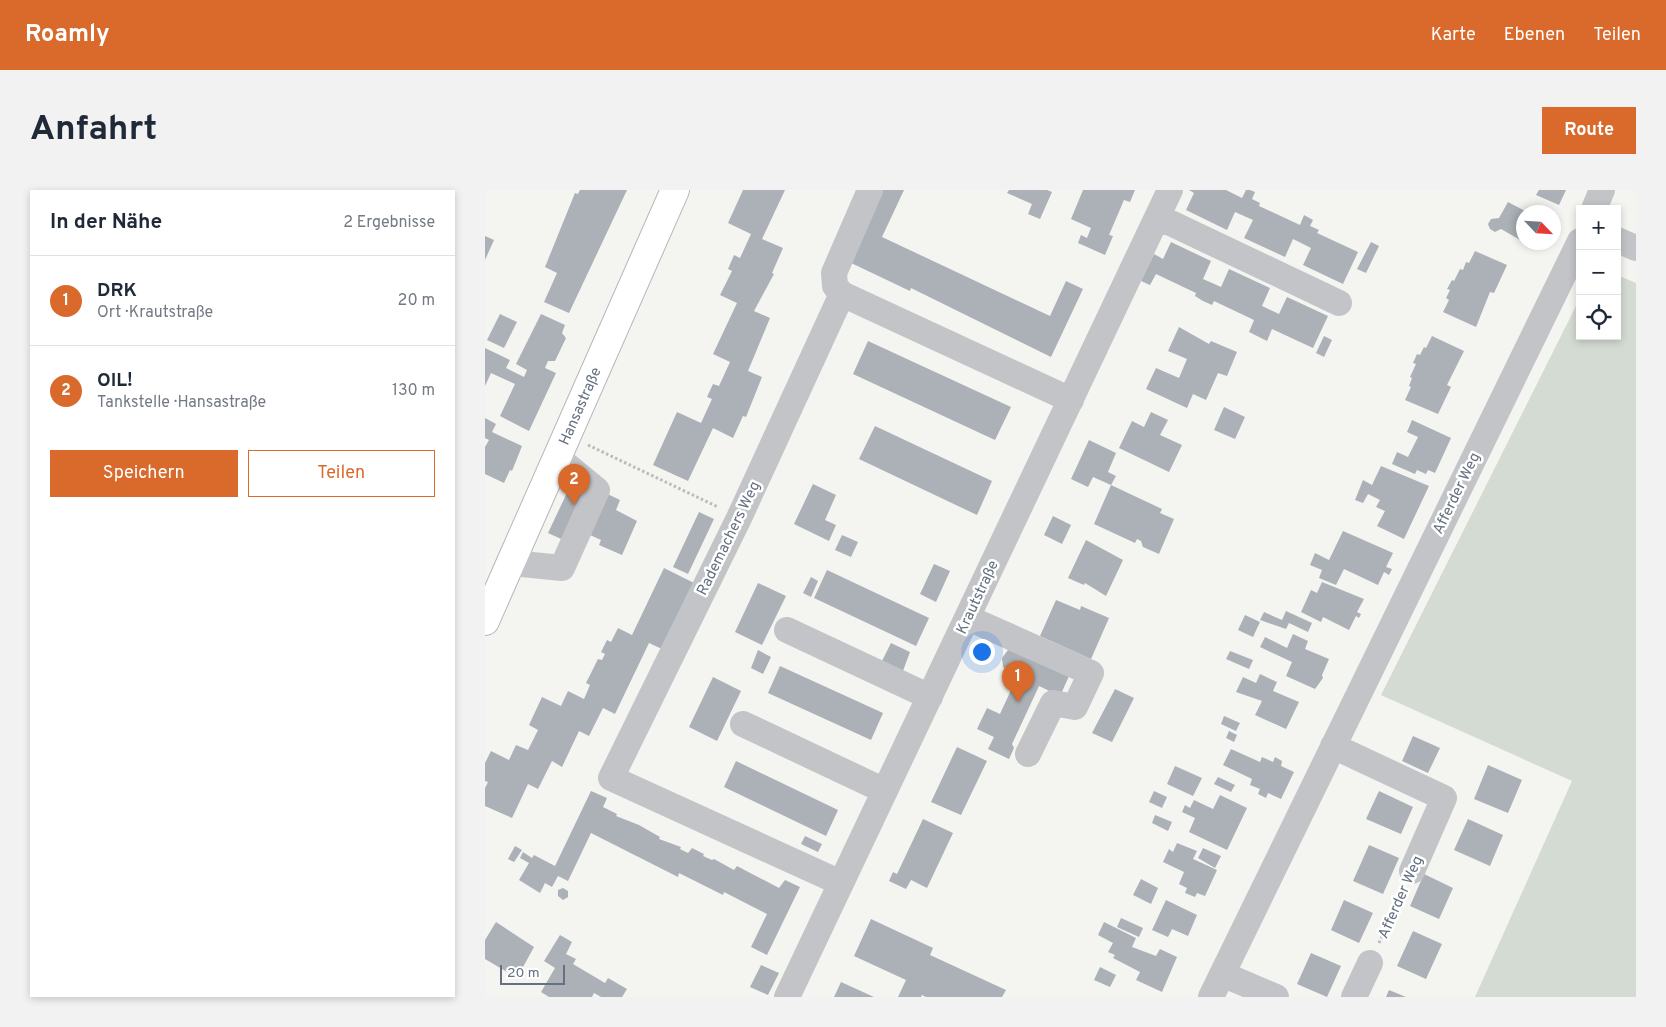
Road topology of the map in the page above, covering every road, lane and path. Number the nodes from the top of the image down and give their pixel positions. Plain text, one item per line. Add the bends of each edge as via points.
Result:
1 (675, 190) edge
2 (870, 190) edge
3 (1602, 190) edge
4 (1161, 198) edge
5 (1596, 205) edge
6 (1621, 242) edge
7 (1636, 248) edge
8 (1576, 249) edge
9 (843, 294) junction
10 (1339, 303) dead end
11 (1071, 400) junction
12 (563, 446) junction
13 (739, 518) junction
14 (512, 563) junction
15 (967, 618) junction
16 (485, 621) edge
17 (787, 630) dead end
18 (930, 697) junction
19 (743, 724) dead end
20 (1333, 746) junction
21 (1028, 754) dead end
22 (885, 791) junction
23 (1412, 871) joint
24 (841, 884) junction
25 (1370, 963) joint
26 (1217, 986) edge
27 (787, 997) edge
28 (1276, 997) edge
29 (1354, 997) edge

1 - 12 main road, Hansastraße
2 - 9 street via 834,273 835,286
3 - 5 street
4 - 10 street
4 - 11 street, Krautstraße
6 - 7 street
8 - 20 street, Afferder Weg
9 - 11 street
9 - 13 street, Rademachers Weg
11 - 15 street, Krautstraße
12 - 13 path
12 - 14 main road, Hansastraße
12 - 14 street via 597,490 562,568
13 - 24 street, Rademachers Weg via 611,778
14 - 16 main road, Hansastraße
15 - 18 street, Krautstraße
15 - 21 street via 1091,673 1075,707 1053,703
17 - 18 street
18 - 22 street, Krautstraße
19 - 22 street
20 - 23 street, Afferder Weg via 1444,798
20 - 26 street, Afferder Weg
22 - 24 street, Krautstraße
23 - 25 path, Afferder Weg
24 - 27 street, Krautstraße
25 - 29 street
26 - 28 street, Afferder Weg

